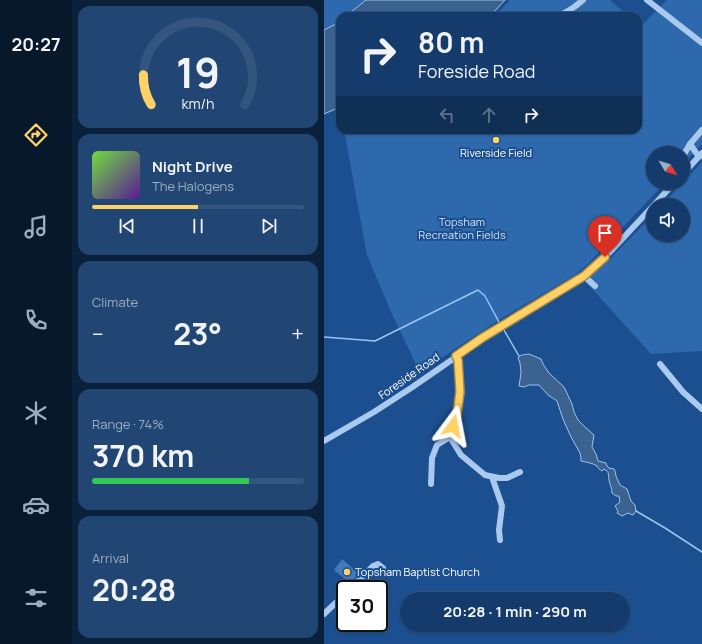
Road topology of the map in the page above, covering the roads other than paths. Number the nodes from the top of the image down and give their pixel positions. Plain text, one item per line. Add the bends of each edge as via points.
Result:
1 (583, 0) edge
2 (647, 0) edge
3 (567, 12) edge
4 (702, 43) edge
5 (702, 130) edge
6 (690, 144) joint
7 (700, 155) edge
8 (690, 164) edge
9 (667, 190) edge
10 (660, 198) edge
11 (646, 213) edge
12 (584, 276) junction
13 (595, 286) dead end
14 (456, 356) junction
15 (660, 364) dead end
16 (702, 409) edge
17 (450, 437) junction
18 (324, 441) edge
19 (520, 472) dead end
20 (492, 477) junction
21 (431, 484) dead end
22 (500, 540) dead end
23 (383, 568) dead end
24 (359, 580) edge
25 (336, 603) edge
26 (324, 614) edge

1 - 3 street
2 - 4 street
5 - 6 street
6 - 7 street
7 - 8 street
9 - 10 street, Foreside Road
11 - 12 street, Foreside Road
12 - 13 street
12 - 14 street, Foreside Road
14 - 17 street via 460,392
14 - 18 street, Foreside Road via 374,412
15 - 16 street via 683,392
17 - 20 street via 461,455 485,475
17 - 21 street via 437,444 432,458
19 - 20 street via 507,478
20 - 22 street via 502,506
23 - 24 street via 378,564 373,566
25 - 26 street

